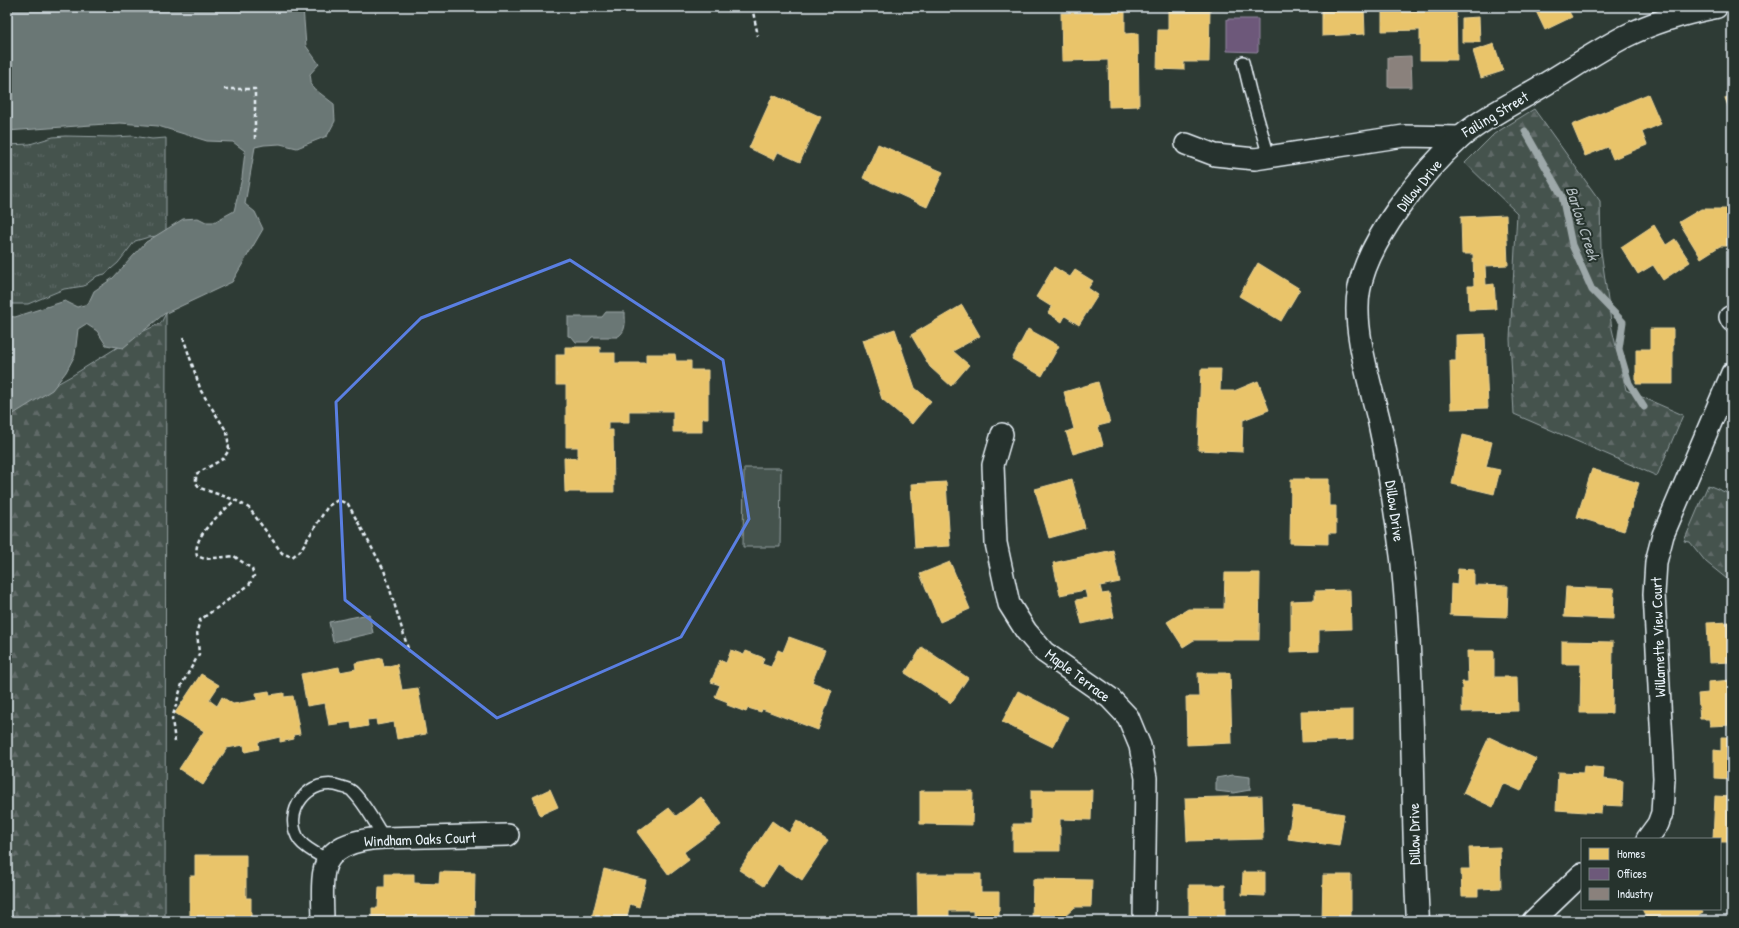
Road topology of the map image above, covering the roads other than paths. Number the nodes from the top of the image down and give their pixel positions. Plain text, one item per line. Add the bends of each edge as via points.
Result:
1 (1716, 7) edge
2 (1243, 62) dead end
3 (1461, 137) junction
4 (1186, 144) dead end
5 (1270, 157) junction
6 (1732, 373) edge
7 (1002, 434) dead end
8 (508, 835) dead end
9 (384, 838) junction
10 (1647, 838) edge
11 (328, 860) junction
12 (1581, 875) edge
13 (323, 921) edge
14 (1144, 921) edge
15 (1418, 921) edge
16 (1533, 921) edge

1 - 3 street, Failing Street via 1662,22 1624,38
2 - 5 lane
3 - 5 street, Failing Street via 1404,136
3 - 15 street, Dillow Drive via 1419,182 1381,235 1364,271 1357,307 1362,346 1393,496 1406,602 1411,659 1414,850
4 - 5 street, Failing Street via 1215,155 1255,159
6 - 10 street, Willamette View Court via 1663,535 1656,562 1654,594 1664,778 1662,813 1658,824
7 - 14 street, Maple Terrace via 993,465 996,543 1009,604 1026,631 1044,652 1110,698 1128,717 1140,746 1146,778
8 - 9 street, Windham Oaks Court
9 - 11 street, Windham Oaks Court via 349,843
9 - 11 lane via 353,791 332,783 316,786 304,794 297,806 294,825 300,842
11 - 13 street via 324,871
12 - 16 street

